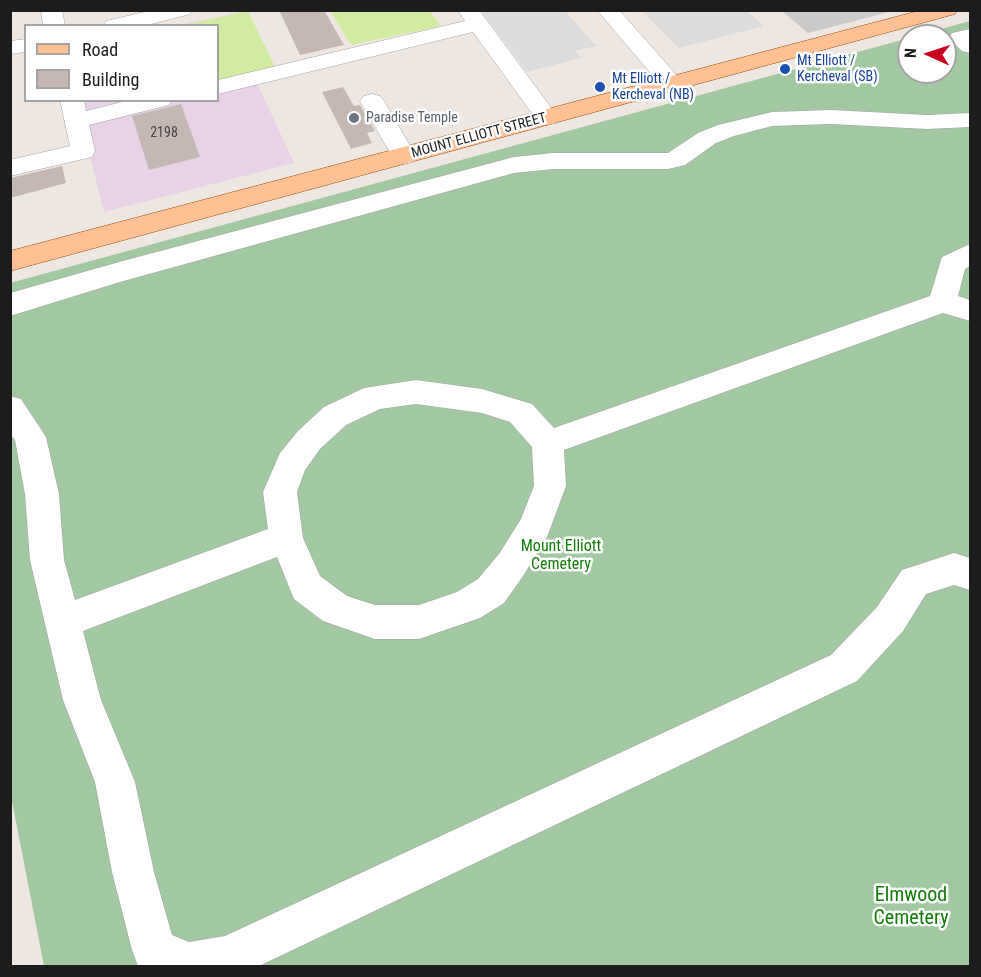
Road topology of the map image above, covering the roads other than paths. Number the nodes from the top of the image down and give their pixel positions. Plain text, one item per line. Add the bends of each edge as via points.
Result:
1 (183, 10) edge
2 (607, 10) edge
3 (948, 10) edge
4 (473, 17) edge
5 (123, 24) edge
6 (970, 34) edge
7 (970, 46) edge
8 (672, 84) junction
9 (219, 87) edge
10 (372, 101) dead end
11 (145, 102) edge
12 (75, 111) edge
13 (547, 117) junction
14 (970, 120) edge
15 (404, 156) junction
16 (10, 168) edge
17 (970, 254) edge
18 (10, 261) edge
19 (10, 306) edge
20 (957, 307) edge
21 (10, 408) edge
22 (548, 443) junction
23 (286, 538) junction
24 (970, 574) edge
25 (63, 622) junction

1 - 5 street
2 - 8 street
3 - 8 main road, MOUNT ELLIOTT STREET
4 - 9 street
4 - 13 street
6 - 7 street via 960,38
8 - 13 main road, MOUNT ELLIOTT STREET
10 - 15 street
11 - 12 street
12 - 16 street via 83,151
13 - 15 main road, MOUNT ELLIOTT STREET
14 - 19 street via 771,119 726,130 668,161 514,165 119,272
15 - 18 main road, MOUNT ELLIOTT STREET
17 - 20 street via 952,264
20 - 22 street
21 - 25 street via 30,437 42,494 48,560
22 - 23 street via 520,413 482,401 416,392 375,397 335,416 291,463 280,492
22 - 23 street via 550,486 535,526 492,591 467,606 419,622 375,622 336,609 307,587
23 - 25 street
24 - 25 street via 954,569 914,581 890,619 844,668 228,958 189,964 154,950 133,873 115,782 82,700

